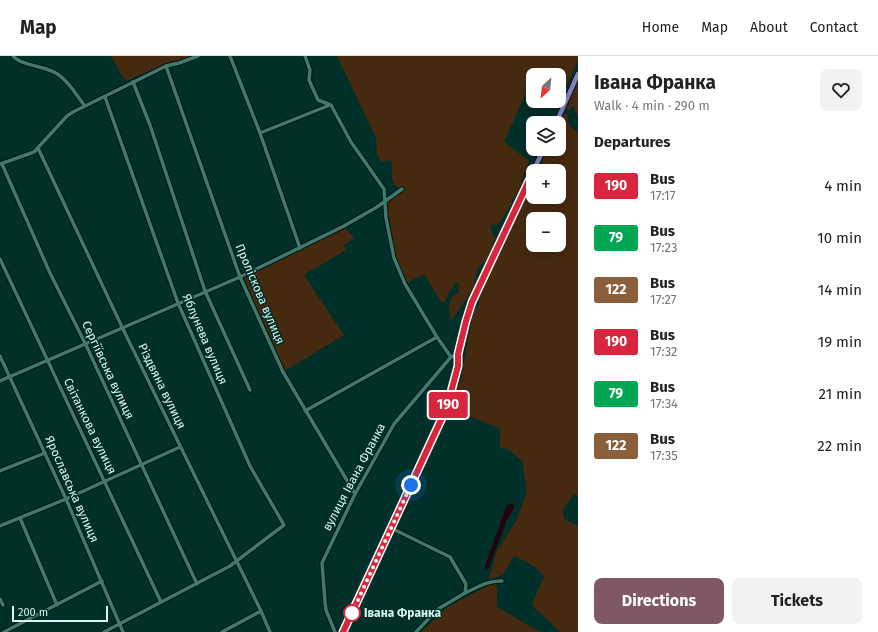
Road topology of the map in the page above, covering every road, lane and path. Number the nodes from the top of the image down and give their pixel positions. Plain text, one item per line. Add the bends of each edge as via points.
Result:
1 (13, 56) edge
2 (198, 56) edge
3 (230, 56) edge
4 (305, 56) edge
5 (166, 66) junction
6 (578, 74) edge
7 (133, 82) junction
8 (105, 97) junction
9 (330, 105) junction
10 (85, 106) junction
11 (559, 116) edge
12 (260, 133) junction
13 (38, 148) junction
14 (1, 164) edge
15 (526, 186) edge
16 (402, 189) dead end
17 (384, 203) junction
18 (300, 248) junction
19 (0, 259) edge
20 (240, 277) junction
21 (205, 292) junction
22 (178, 303) junction
23 (122, 327) junction
24 (437, 337) junction
25 (85, 343) junction
26 (458, 354) junction
27 (0, 356) edge
28 (451, 357) junction
29 (47, 360) junction
30 (10, 376) junction
31 (0, 381) edge
32 (250, 390) dead end
33 (305, 411) junction
34 (180, 447) junction
35 (45, 453) junction
36 (141, 465) junction
37 (0, 471) edge
38 (105, 481) junction
39 (355, 494) junction
40 (66, 499) junction
41 (20, 518) junction
42 (0, 526) edge
43 (391, 528) junction
44 (236, 561) junction
45 (102, 581) junction
46 (502, 581) dead end
47 (197, 584) junction
48 (464, 593) junction
49 (0, 599) edge
50 (161, 602) junction
51 (3, 605) dead end
52 (57, 605) junction
53 (261, 611) junction
54 (120, 624) junction
55 (4, 632) edge
56 (104, 632) edge
57 (123, 632) edge
58 (222, 632) edge
59 (270, 632) edge
60 (335, 632) edge
61 (343, 632) edge
62 (416, 632) edge

1 - 10 street via 59,75
2 - 5 street
3 - 12 street
4 - 9 street via 310,70 309,80 318,100
5 - 7 street
5 - 20 street, Проліскова вулиця
6 - 11 main road
7 - 8 street
7 - 21 street via 150,125
8 - 10 street
8 - 22 street, Яблунева вулиця
9 - 12 street
9 - 17 street via 351,142 384,189
10 - 13 street via 67,116
12 - 18 street
13 - 14 street via 34,152
13 - 23 street, Різдвяна вулиця
14 - 25 street, Сергіївська вулиця
15 - 26 main road via 472,302
16 - 17 street
17 - 18 street
17 - 24 street via 394,258 405,284
18 - 20 street
19 - 29 street, Світанкова вулиця
20 - 21 street
20 - 33 street, Проліскова вулиця via 283,372
21 - 22 street
21 - 32 street
22 - 23 street
22 - 44 street, Яблунева вулиця via 250,466 284,523
23 - 25 street
23 - 34 street, Різдвяна вулиця
24 - 28 street
24 - 33 street
25 - 29 street
25 - 36 street, Сергіївська вулиця
26 - 28 street, вулиця Івана Франка
26 - 43 main road via 458,366 447,407
27 - 30 street, Ярославська вулиця
28 - 39 street, вулиця Івана Франка via 394,424
29 - 30 street
29 - 38 street, Світанкова вулиця
30 - 31 street
30 - 35 street, Ярославська вулиця
33 - 39 street, Проліскова вулиця
34 - 36 street
34 - 44 street, Різдвяна вулиця
35 - 37 street
35 - 40 street, Ярославська вулиця
36 - 38 street
36 - 47 street, Сергіївська вулиця
38 - 40 street
38 - 50 street, Світанкова вулиця
39 - 60 street, вулиця Івана Франка via 322,563 326,610
40 - 41 street
40 - 45 street, Ярославська вулиця
41 - 42 street
41 - 52 street
43 - 48 street via 450,557 466,584
43 - 61 main road
44 - 47 street
44 - 53 street, Різдвяна вулиця
45 - 52 street
45 - 54 street, Ярославська вулиця
46 - 48 street via 490,582
47 - 50 street
48 - 62 street via 438,609
49 - 51 street
50 - 54 street
52 - 55 street
53 - 58 street
53 - 59 street, Різдвяна вулиця
54 - 56 street
54 - 57 street, Ярославська вулиця

